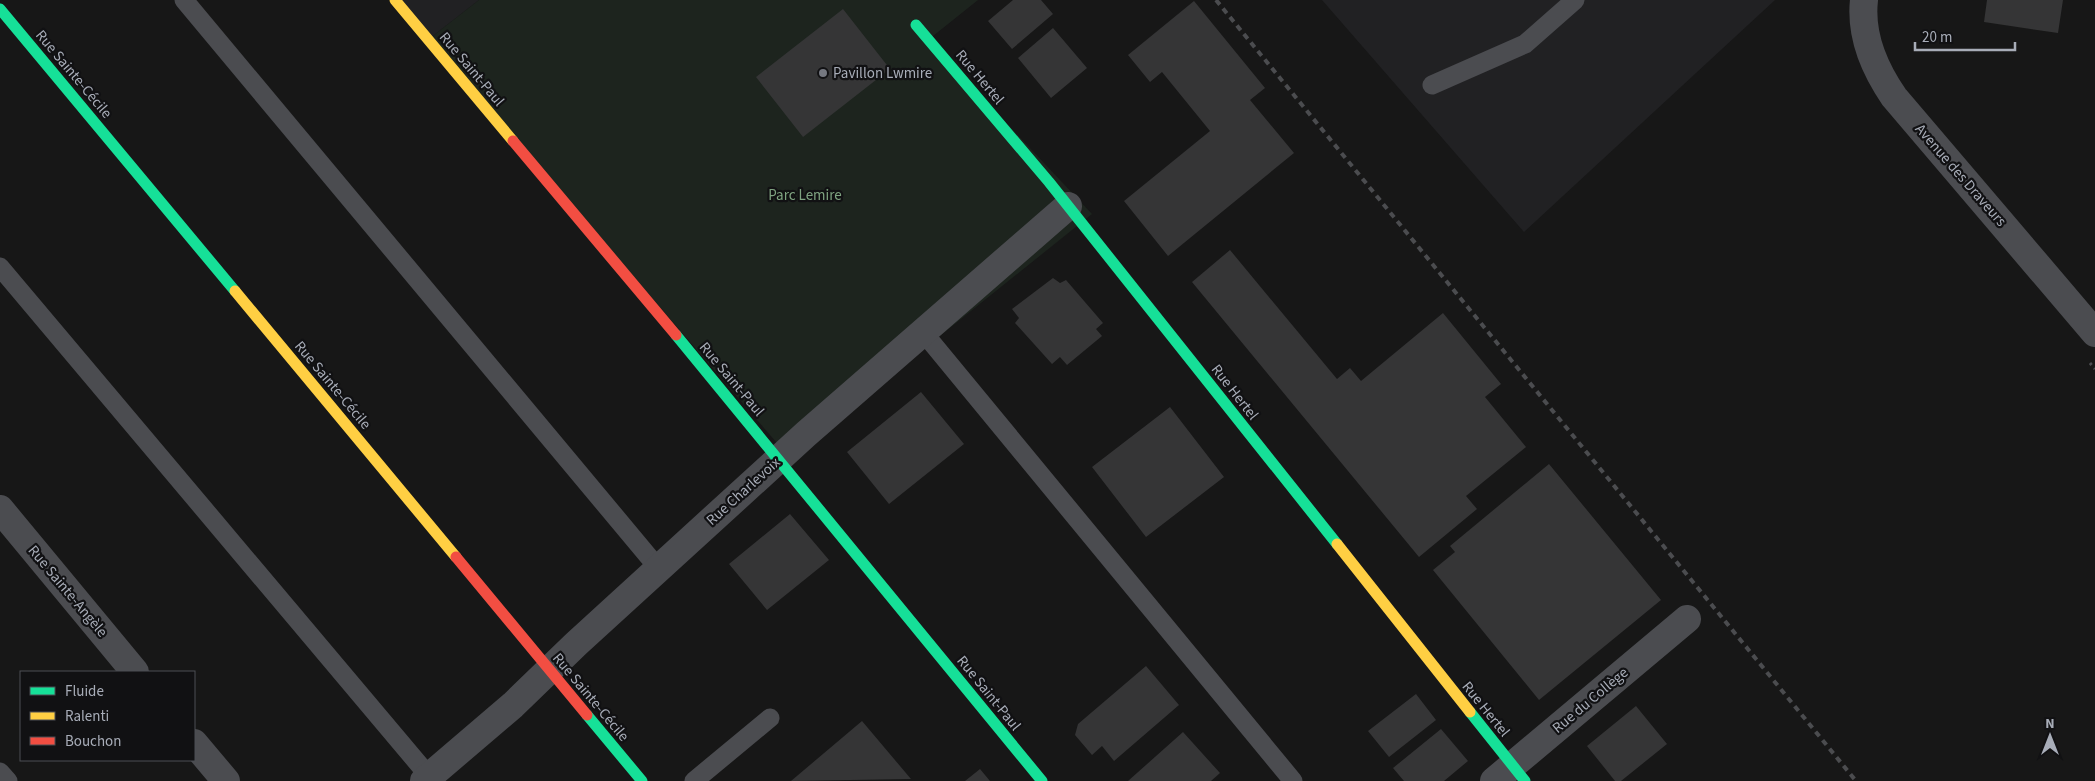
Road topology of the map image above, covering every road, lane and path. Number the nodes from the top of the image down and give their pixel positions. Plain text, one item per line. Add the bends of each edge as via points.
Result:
1 (184, 0) edge
2 (395, 0) edge
3 (1575, 0) edge
4 (1864, 0) edge
5 (0, 9) edge
6 (916, 25) dead end
7 (1432, 85) dead end
8 (1068, 206) junction
9 (0, 266) edge
10 (923, 332) junction
11 (2095, 332) edge
12 (778, 459) junction
13 (0, 509) edge
14 (659, 568) junction
15 (1687, 619) dead end
16 (550, 670) junction
17 (134, 671) edge
18 (770, 718) dead end
19 (195, 744) edge
20 (0, 772) edge
21 (1510, 776) edge
22 (428, 780) edge
23 (8, 781) edge
24 (226, 781) edge
25 (642, 781) edge
26 (694, 781) edge
27 (1042, 781) edge
28 (1293, 781) edge

1 - 14 lane
2 - 12 street, Rue Saint-Paul
3 - 7 lane via 1525,44
4 - 11 street, Avenue des Draveurs via 1869,50 1894,97
5 - 16 street, Rue Sainte-Cécile
6 - 8 street, Rue Hertel
8 - 10 street, Rue Charlevoix
8 - 21 street, Rue Hertel
9 - 22 lane
10 - 12 street, Rue Charlevoix
10 - 28 lane
12 - 14 street, Rue Charlevoix
12 - 27 street, Rue Saint-Paul
13 - 17 street, Rue Sainte-Angèle
14 - 16 street, Rue Charlevoix
15 - 21 street, Rue du Collège
16 - 22 street, Rue Charlevoix
16 - 25 street, Rue Sainte-Cécile
18 - 26 lane
19 - 24 street
20 - 23 lane

